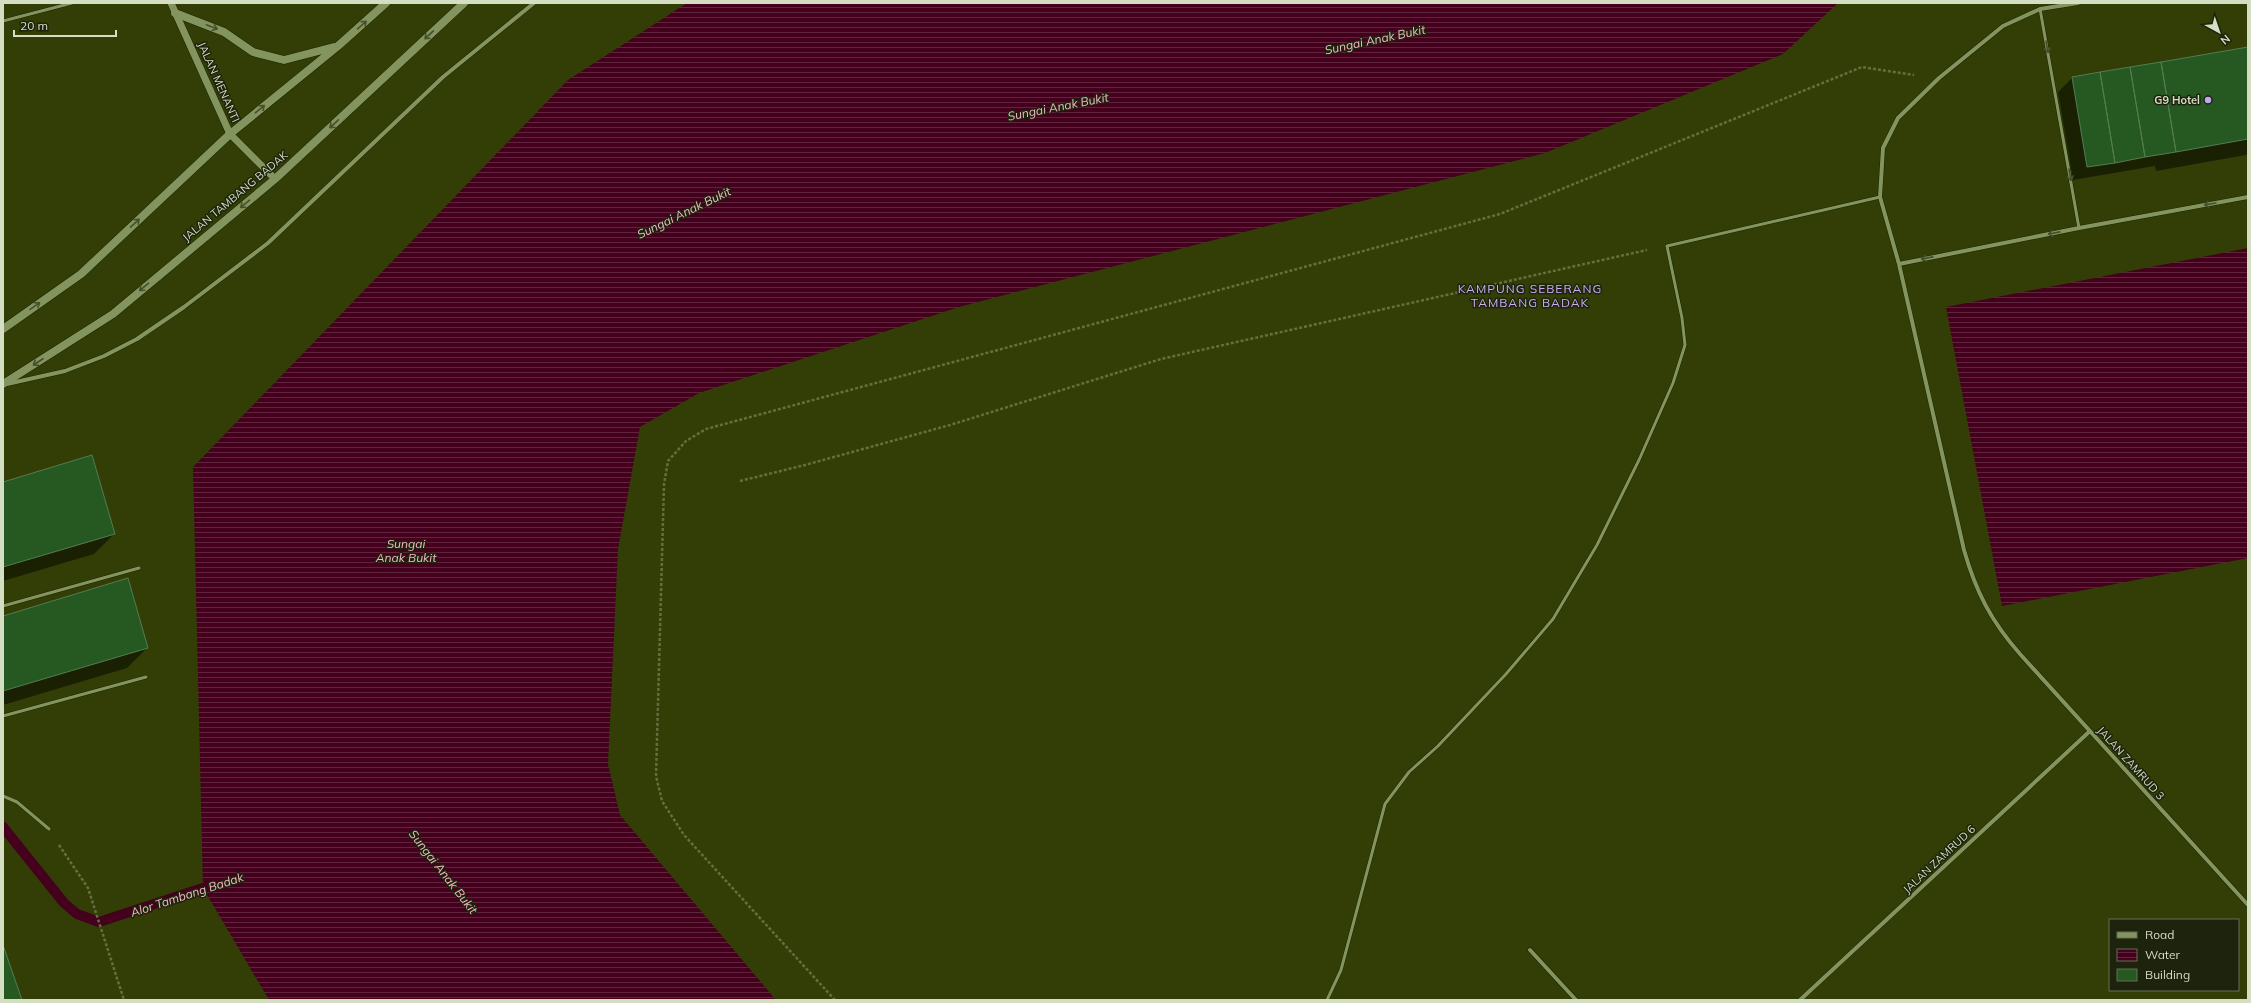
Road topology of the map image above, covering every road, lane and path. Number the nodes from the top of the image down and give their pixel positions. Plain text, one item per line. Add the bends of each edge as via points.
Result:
1 (72, 3) edge
2 (172, 3) edge
3 (386, 3) edge
4 (464, 3) edge
5 (534, 3) edge
6 (2078, 3) edge
7 (2040, 9) junction
8 (175, 13) junction
9 (3, 21) edge
10 (338, 46) junction
11 (1938, 78) junction
12 (230, 134) junction
13 (274, 179) junction
14 (1880, 197) junction
15 (2248, 197) edge
16 (2079, 228) junction
17 (1667, 246) junction
18 (1898, 264) junction
19 (3, 329) edge
20 (3, 385) edge
21 (740, 481) dead end
22 (139, 568) dead end
23 (3, 606) edge
24 (146, 677) dead end
25 (3, 716) edge
26 (2090, 731) junction
27 (3, 796) edge
28 (49, 829) joint
29 (2248, 904) edge
30 (1530, 950) dead end
31 (124, 1000) edge
32 (835, 1000) edge
33 (1327, 1000) edge
34 (1576, 1000) edge
35 (1800, 1000) edge

1 - 9 lane
2 - 8 street, JALAN MENANTI
10 -> 3 main road
4 -> 13 main road, JALAN TAMBANG BADAK
5 - 20 street via 443,77 268,243 184,307 137,339 104,356 65,371
6 - 7 street, JALAN ZAMRUD 3
7 - 11 street, JALAN ZAMRUD 3 via 2003,26
7 -> 16 lane
8 -> 10 main road via 224,32 253,52 284,60
8 - 12 street, JALAN MENANTI
12 -> 10 main road
11 - 14 street, JALAN ZAMRUD 3 via 1898,118 1883,148
11 - 32 path via 1862,67 1500,214 706,429 686,441 668,461 664,484 656,776 662,801 684,836
12 - 13 street, JALAN MENANTI
19 -> 12 main road via 81,274
13 -> 20 main road, JALAN TAMBANG BADAK via 113,314
14 - 17 lane
14 - 18 street, JALAN ZAMRUD 3
15 -> 16 street
16 -> 18 street
17 - 21 path via 1161,359 950,425
17 - 33 lane via 1685,345 1673,383 1642,453 1597,545 1553,619 1506,674 1438,746 1409,772 1385,804 1341,970
18 - 26 street, JALAN ZAMRUD 3 via 1973,582 2001,632
22 - 23 lane
24 - 25 lane
26 - 29 street, JALAN ZAMRUD 3
26 - 35 street, JALAN ZAMRUD 6
27 - 28 lane via 18,802
28 - 31 path via 88,888
30 - 34 street

